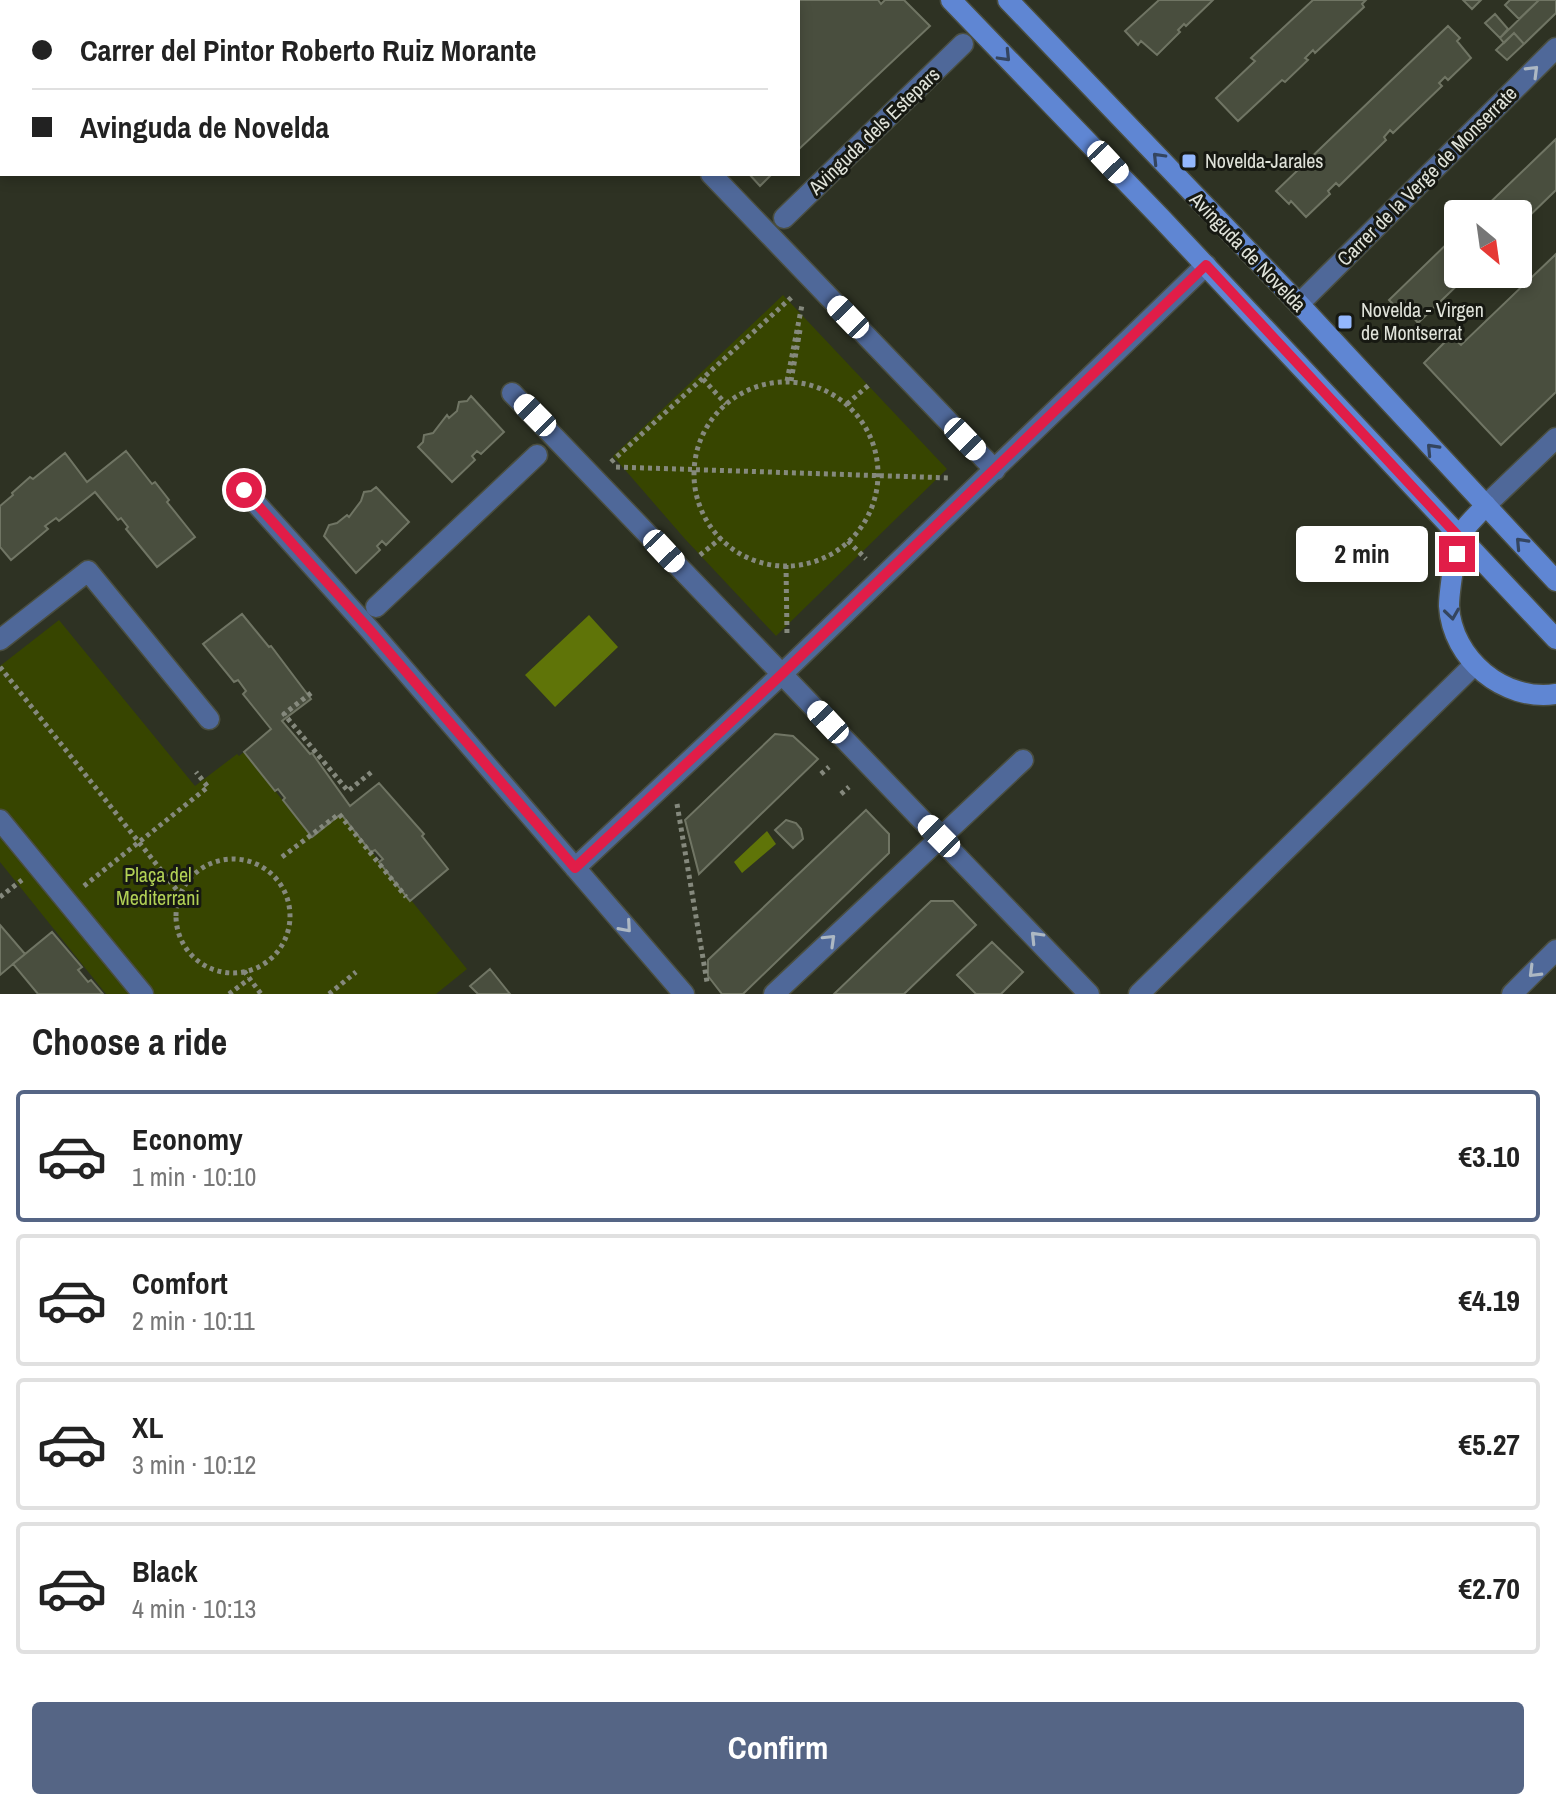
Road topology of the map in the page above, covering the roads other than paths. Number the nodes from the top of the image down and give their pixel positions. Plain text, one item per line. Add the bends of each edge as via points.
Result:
1 (951, 0) edge
2 (1008, 0) edge
3 (963, 44) dead end
4 (1556, 48) edge
5 (713, 176) edge
6 (784, 218) dead end
7 (1206, 265) junction
8 (1299, 304) junction
9 (512, 393) dead end
10 (1556, 438) edge
11 (537, 455) dead end
12 (995, 470) junction
13 (244, 490) dead end
14 (1486, 505) junction
15 (1459, 537) junction
16 (1556, 581) edge
17 (376, 607) dead end
18 (1556, 639) edge
19 (0, 640) edge
20 (1474, 665) junction
21 (782, 674) junction
22 (1556, 694) edge
23 (209, 719) dead end
24 (1023, 760) dead end
25 (0, 820) edge
26 (939, 836) junction
27 (575, 868) junction
28 (1556, 950) edge
29 (143, 994) edge
30 (684, 994) edge
31 (774, 994) edge
32 (1089, 994) edge
33 (1139, 994) edge
34 (1512, 994) edge

1 -> 7 main road, Avinguda de Novelda
8 -> 2 main road, Avinguda de Novelda
3 - 6 street, Avinguda dels Estepars
8 -> 4 street, Carrer de la Verge de Monserrate
5 - 12 street
7 - 12 street
7 - 15 main road, Avinguda de Novelda
14 -> 8 main road, Avinguda de Novelda
9 - 21 street
10 - 14 street
11 - 17 street
12 - 21 street
13 - 27 street
14 - 15 main road
16 -> 14 main road, Avinguda de Novelda
15 - 18 main road, Avinguda de Novelda
15 -> 20 main road via 1449,606 1456,635
19 - 23 street via 88,571
20 - 22 main road via 1502,686 1529,695
20 - 33 street
21 - 26 street
21 - 27 street
24 - 26 street
25 - 29 street
31 -> 26 street
32 -> 26 street
27 -> 30 street
28 -> 34 street

